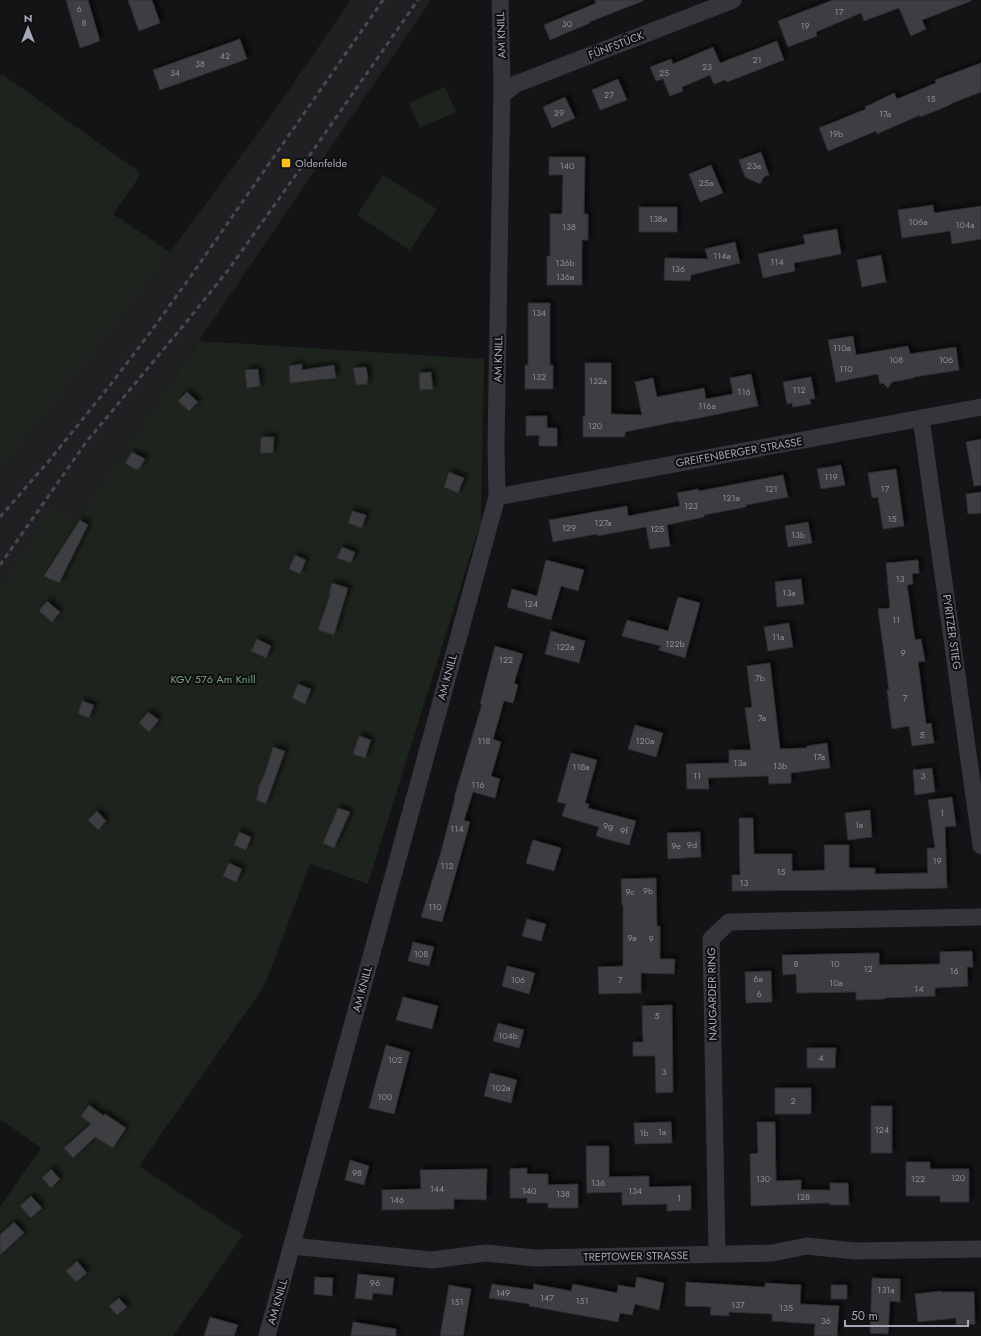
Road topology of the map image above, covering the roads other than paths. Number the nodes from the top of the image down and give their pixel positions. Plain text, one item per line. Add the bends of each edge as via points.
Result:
1 (500, 0) edge
2 (733, 0) edge
3 (502, 95) junction
4 (981, 407) edge
5 (921, 418) junction
6 (497, 497) junction
7 (981, 846) edge
8 (981, 917) edge
9 (292, 1246) junction
10 (981, 1249) edge
11 (717, 1254) junction
12 (267, 1336) edge

1 - 3 street, AM KNILL
2 - 3 street, FÜNFSTÜCK via 516,84
3 - 6 street, AM KNILL
4 - 5 street, GREIFENBERGER STRASSE
5 - 6 street, GREIFENBERGER STRASSE
5 - 7 street, PYRITZER STIEG
6 - 9 street, AM KNILL
8 - 11 street, NAUGARDER RING via 729,922 711,940
9 - 11 street, TREPTOWER STRASSE via 432,1260 486,1253 535,1258
9 - 12 street, AM KNILL
10 - 11 street, TREPTOWER STRASSE via 855,1251 807,1246 772,1253

